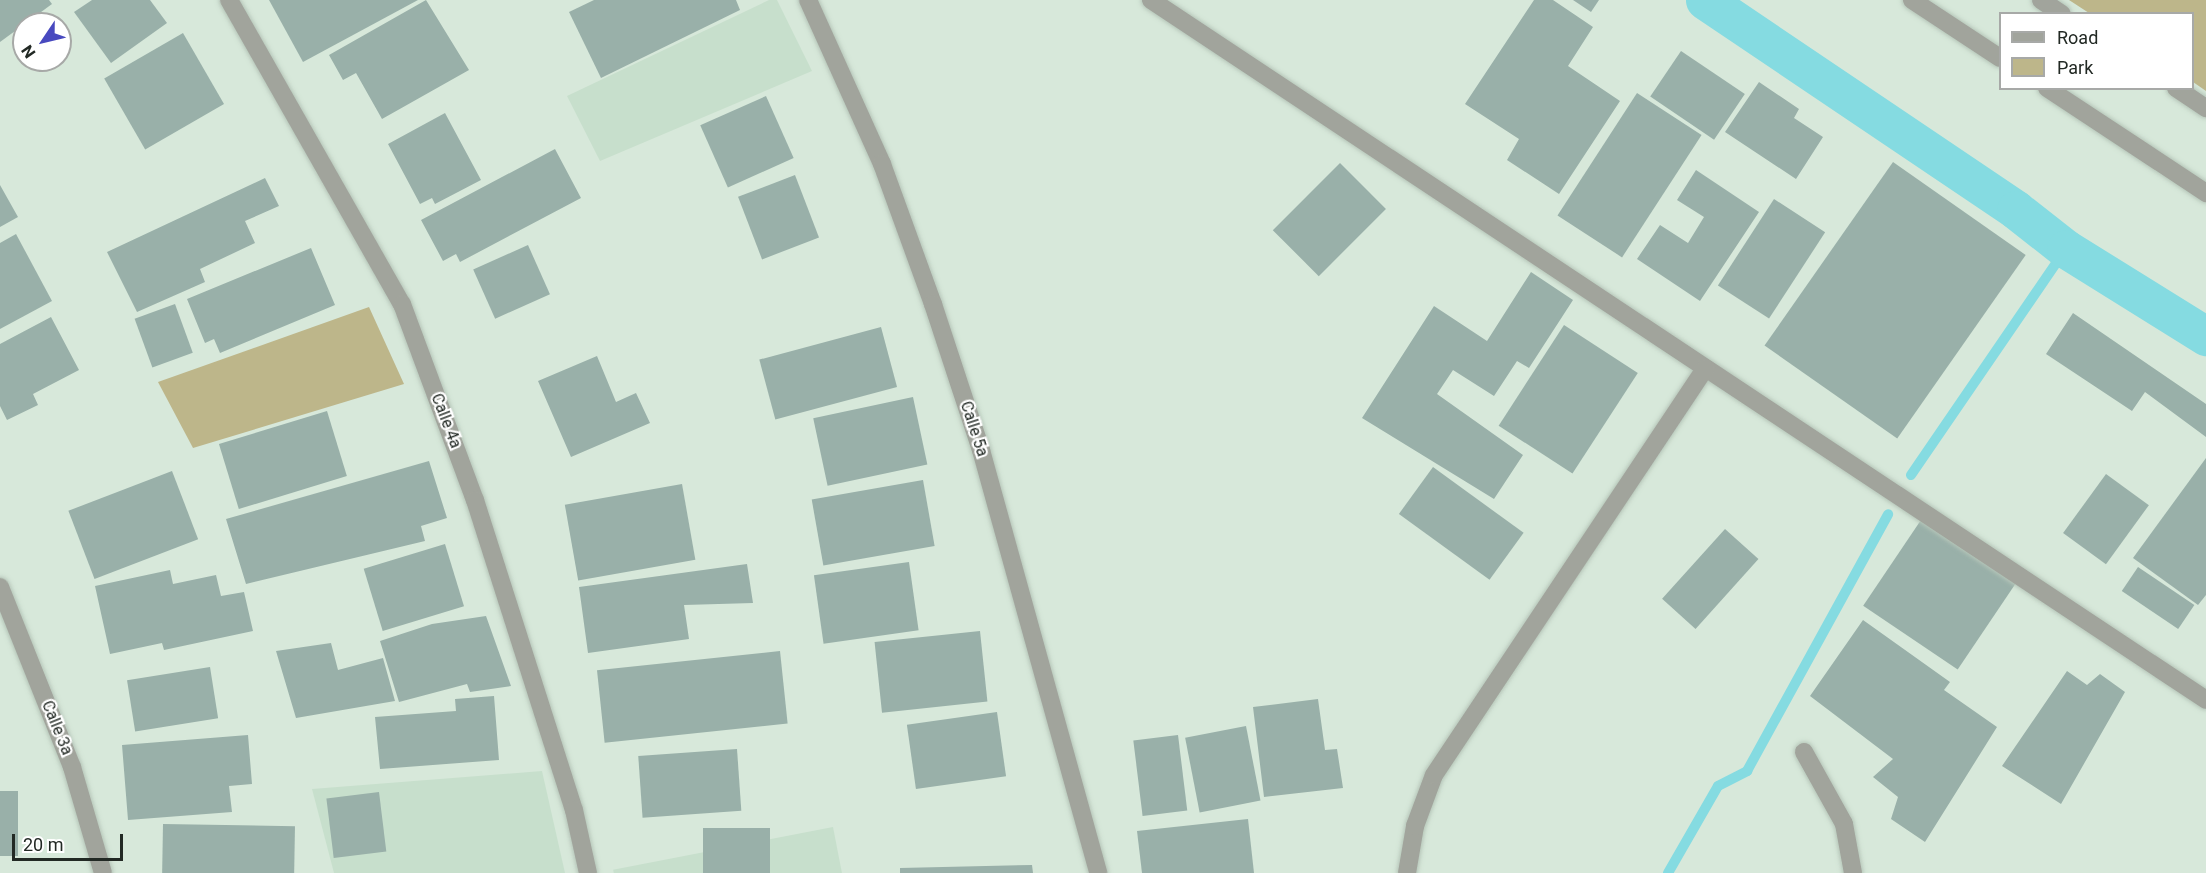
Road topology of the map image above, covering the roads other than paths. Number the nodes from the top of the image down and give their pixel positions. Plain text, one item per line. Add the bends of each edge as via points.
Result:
1 (229, 0) edge
2 (808, 0) edge
3 (1151, 0) edge
4 (1912, 0) edge
5 (2041, 0) edge
6 (2059, 12) edge
7 (1999, 57) edge
8 (2050, 90) edge
9 (2179, 90) edge
10 (2206, 108) edge
11 (2206, 193) edge
12 (1704, 369) junction
13 (0, 587) edge
14 (2206, 700) edge
15 (1804, 752) dead end
16 (103, 873) edge
17 (588, 873) edge
18 (1098, 873) edge
19 (1407, 873) edge
20 (1854, 873) edge

1 - 17 street, Calle 4a via 402,304 475,500 574,810
2 - 18 street, Calle 5a via 882,164 933,304 981,450
3 - 12 street
4 - 7 street
5 - 6 street
8 - 11 street
9 - 10 street
12 - 14 street
12 - 19 street via 1434,775 1415,826
13 - 16 street, Calle 3a via 72,767
15 - 20 street via 1844,824

